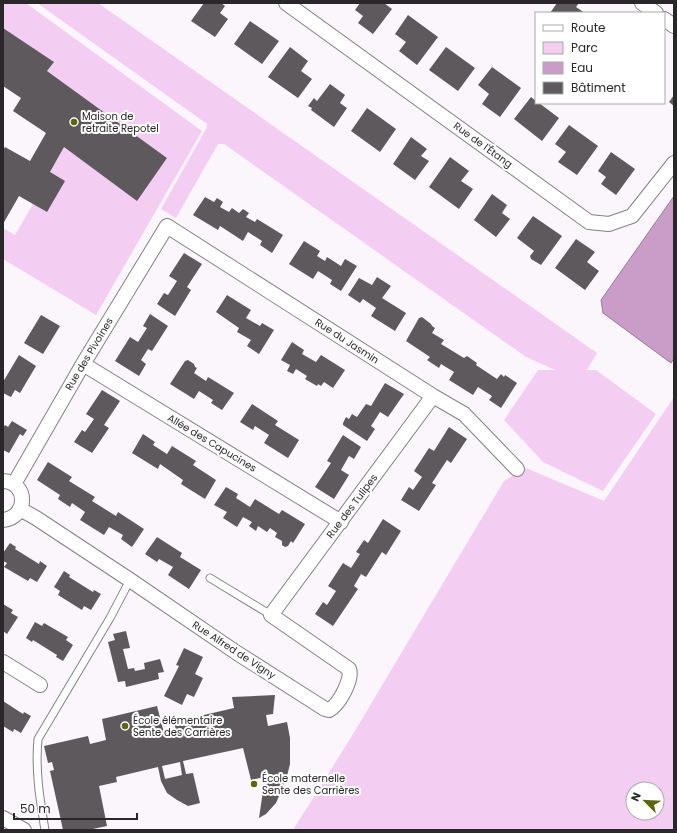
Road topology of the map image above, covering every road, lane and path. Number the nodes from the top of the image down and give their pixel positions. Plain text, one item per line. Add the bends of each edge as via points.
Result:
1 (286, 3) edge
2 (642, 3) edge
3 (655, 12) edge
4 (665, 20) edge
5 (674, 26) edge
6 (674, 163) edge
7 (167, 226) joint
8 (83, 364) junction
9 (434, 396) junction
10 (517, 469) dead end
11 (8, 482) edge
12 (20, 509) junction
13 (3, 520) edge
14 (341, 522) junction
15 (210, 578) dead end
16 (130, 580) junction
17 (271, 615) junction
18 (3, 662) edge
19 (40, 685) dead end
20 (3, 818) edge
21 (24, 830) edge
22 (45, 830) edge

1 - 6 street, Rue de l'Étang via 589,222 609,224 632,216
2 - 3 street
4 - 5 street
7 - 8 street, Rue des Pivoines
7 - 9 street, Rue du Jasmin
8 - 11 street, Rue des Pivoines
8 - 14 street, Allée des Capucines
9 - 10 street, Rue du Jasmin via 464,414
9 - 14 street, Rue des Tulipes
11 - 12 street via 19,489 22,496
12 - 13 street via 16,515
12 - 16 street, Rue Alfred de Vigny
14 - 17 street, Rue des Tulipes
15 - 17 lane
16 - 17 street, Rue Alfred de Vigny via 325,709 333,708 350,678 349,669
16 - 22 lane via 38,740 37,781
18 - 19 street
20 - 21 street

